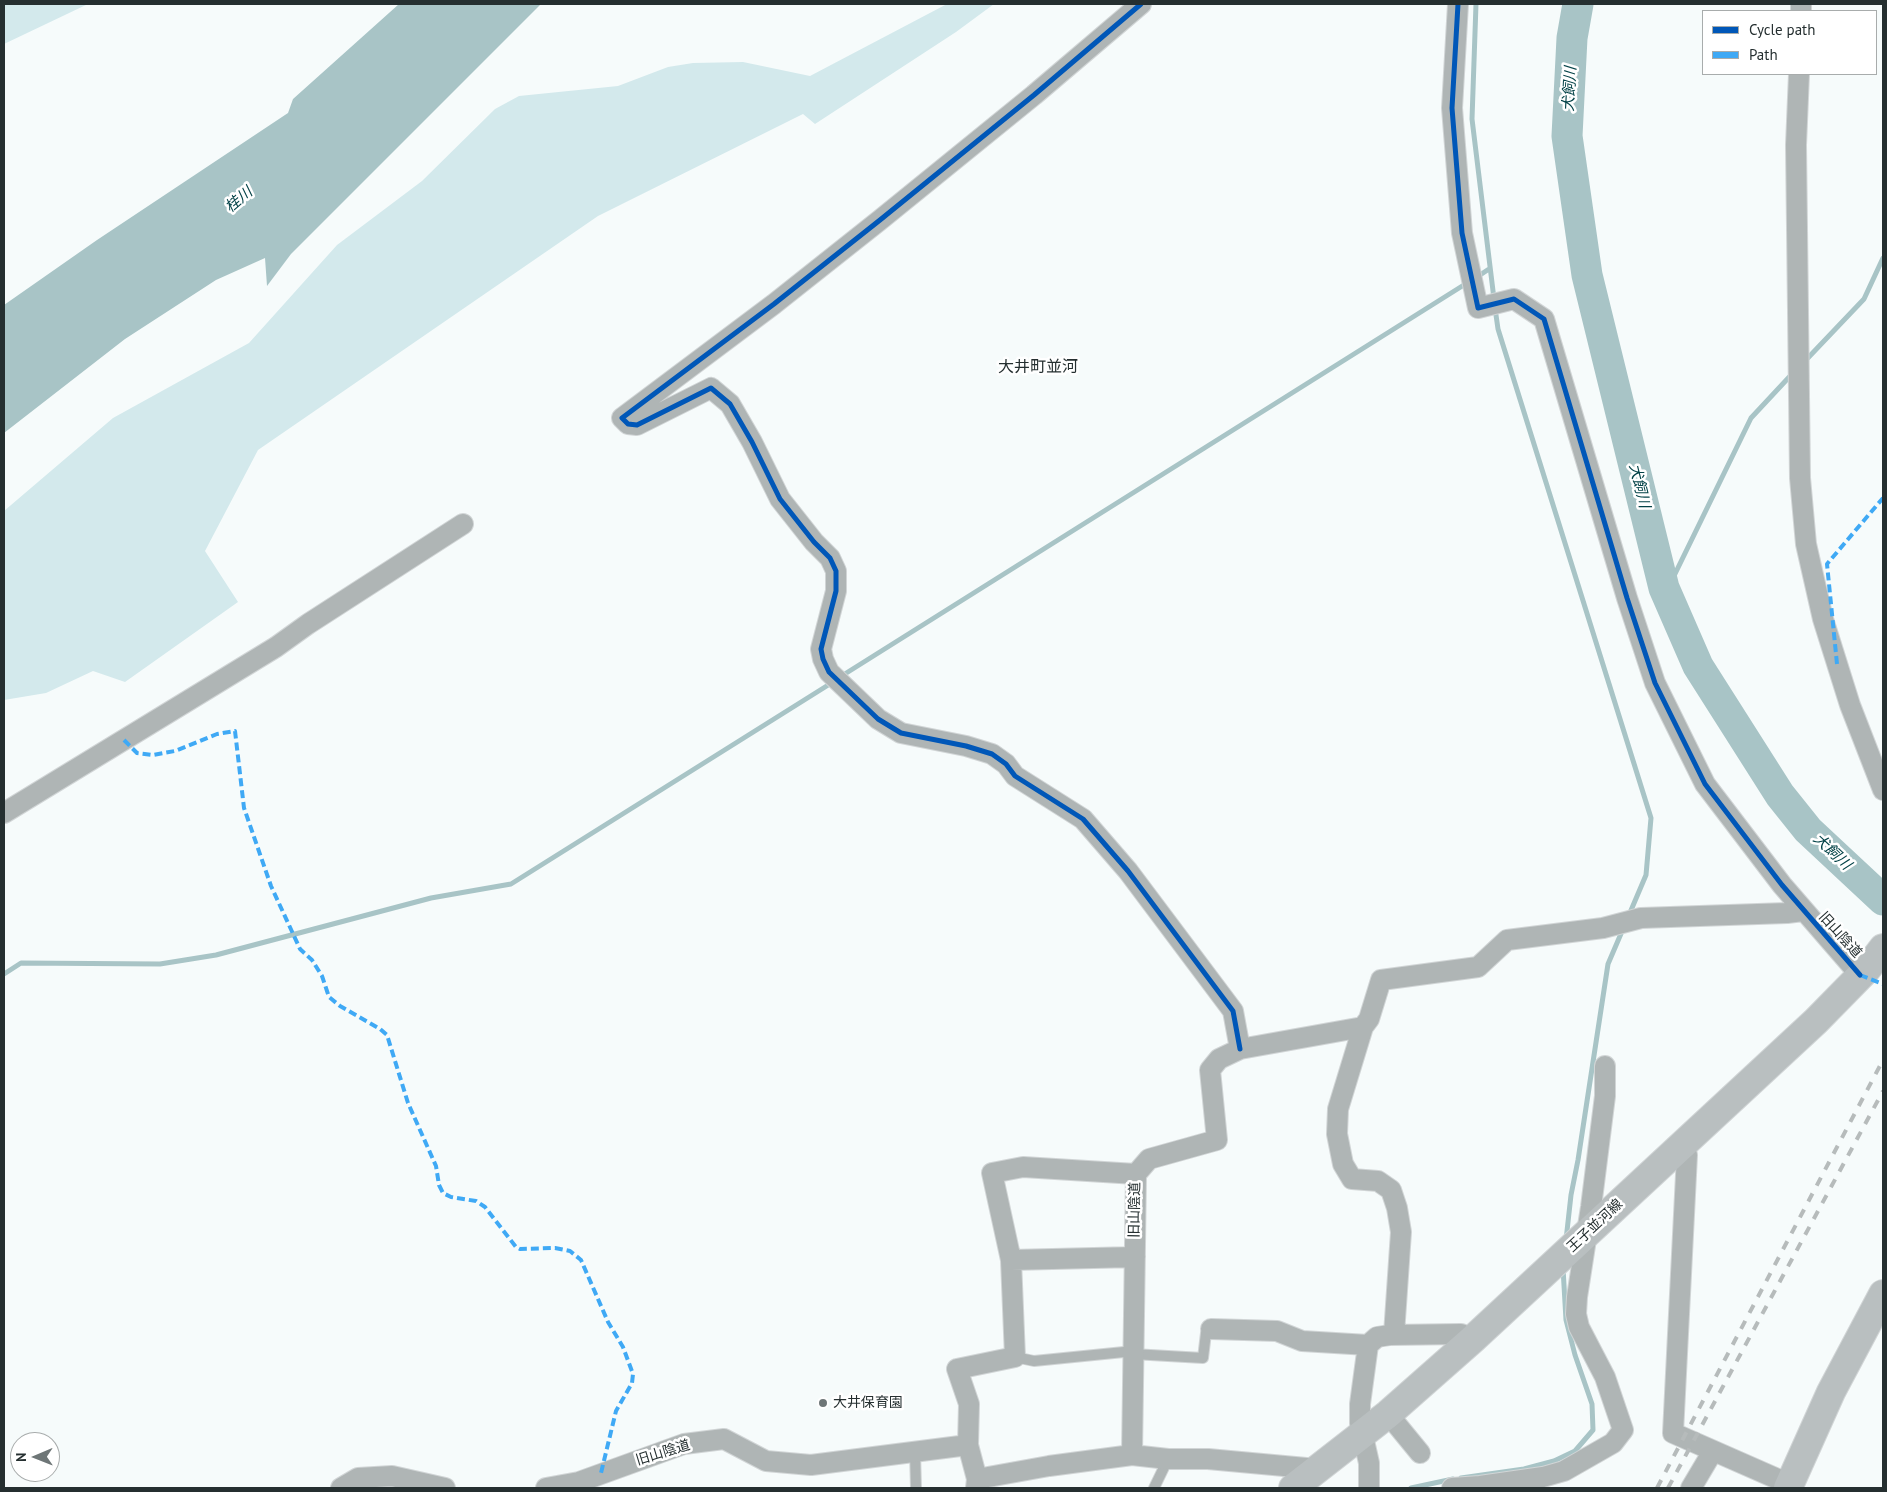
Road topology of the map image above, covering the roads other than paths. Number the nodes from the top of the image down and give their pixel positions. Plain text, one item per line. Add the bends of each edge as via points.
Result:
1 (1141, 4) edge
2 (1458, 4) edge
3 (1799, 75) edge
4 (463, 524) dead end
5 (1883, 790) edge
6 (4, 813) edge
7 (1804, 911) junction
8 (1870, 964) edge
9 (1363, 1027) junction
10 (1240, 1049) junction
11 (1605, 1066) dead end
12 (1683, 1144) junction
13 (1136, 1174) junction
14 (1584, 1236) junction
15 (1134, 1257) junction
16 (1011, 1260) junction
17 (1883, 1294) edge
18 (1211, 1329) joint
19 (1394, 1334) junction
20 (1473, 1339) junction
21 (1368, 1345) junction
22 (1133, 1354) junction
23 (1015, 1357) junction
24 (1388, 1414) junction
25 (1362, 1434) junction
26 (968, 1445) junction
27 (1713, 1450) junction
28 (915, 1452) junction
29 (1420, 1453) dead end
30 (1132, 1455) junction
31 (1168, 1459) junction
32 (1317, 1469) junction
33 (597, 1481) edge
34 (977, 1483) edge
35 (1792, 1487) edge
36 (341, 1488) edge
37 (445, 1488) edge
38 (546, 1488) edge
39 (916, 1488) edge
40 (1154, 1488) edge
41 (1293, 1488) edge
42 (1369, 1488) edge
43 (1452, 1488) edge
44 (1691, 1488) edge

1 - 10 street via 850,244 622,418 628,424 637,425 711,388 730,404 780,499 830,558 836,571 836,591 821,649 829,672 878,719 902,733 992,754 1015,776 1083,820 1128,872 1233,1011
2 - 7 street via 1452,108 1462,233 1478,308 1514,300 1544,319 1655,683 1705,784
3 - 5 street via 1796,145 1800,469 1806,544 1823,619 1850,705
4 - 6 street via 276,647
7 - 8 street, 旧山陰道
7 - 9 street, 旧山陰道 via 1641,918 1603,928 1507,940 1478,967 1381,980
8 - 12 main road, 王子並河線 via 1816,1021
9 - 10 street, 旧山陰道
9 - 19 street via 1338,1109 1337,1134 1343,1164 1352,1180 1378,1181 1391,1190 1397,1208 1401,1232
10 - 13 street, 旧山陰道 via 1219,1059 1210,1070 1217,1140 1149,1159
11 - 14 street via 1605,1096
12 - 14 main road, 王子並河線
12 - 27 street via 1686,1155 1674,1434
13 - 15 street, 旧山陰道
13 - 16 street via 1022,1168 992,1173
14 - 20 main road, 王子並河線
14 - 43 street via 1576,1314 1579,1327 1605,1377 1623,1430 1613,1443 1564,1471 1542,1477
15 - 16 street
15 - 22 street, 旧山陰道
16 - 23 street
17 - 35 main road via 1831,1392
18 - 21 street via 1277,1331 1302,1340
18 - 22 lane via 1206,1333 1203,1358
19 - 20 street via 1461,1334
19 - 21 street via 1377,1337
20 - 24 main road, 王子並河線
21 - 25 street via 1360,1404
22 - 23 lane via 1124,1352 1034,1361
22 - 30 street, 旧山陰道
23 - 26 street via 957,1369 969,1404
24 - 25 main road, 王子並河線
24 - 29 street
25 - 32 main road, 王子並河線
25 - 42 street via 1369,1463
26 - 28 street, 旧山陰道
26 - 34 street
27 - 35 street
27 - 44 street
28 - 33 street, 旧山陰道 via 812,1465 766,1461 724,1439 684,1444
28 - 39 lane
30 - 31 street
30 - 34 street via 1049,1466
31 - 32 street via 1208,1459
31 - 40 lane
32 - 41 main road, 王子並河線
33 - 38 street, 旧山陰道
36 - 37 street via 358,1478 392,1476

